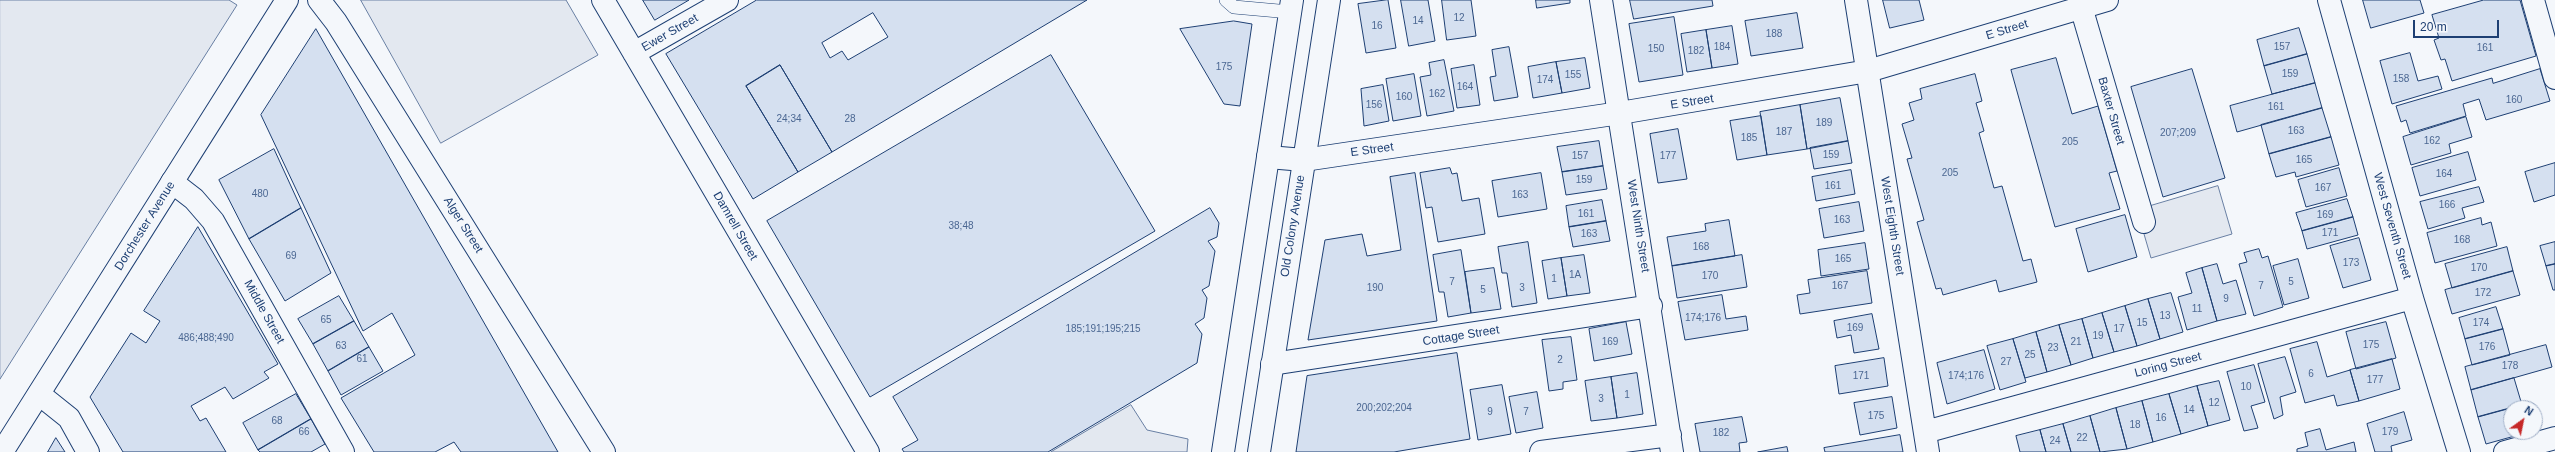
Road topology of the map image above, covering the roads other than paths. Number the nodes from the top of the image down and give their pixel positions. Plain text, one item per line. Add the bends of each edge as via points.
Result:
1 (287, 0) edge
2 (319, 0) edge
3 (603, 0) edge
4 (727, 0) edge
5 (1226, 0) edge
6 (1329, 0) edge
7 (1601, 0) edge
8 (1856, 0) edge
9 (2107, 0) edge
10 (2329, 0) edge
11 (2533, 0) edge
12 (2080, 4) edge
13 (1291, 6) edge
14 (634, 53) junction
15 (1868, 71) junction
16 (2555, 78) edge
17 (1620, 113) junction
18 (1268, 157) junction
19 (1304, 160) junction
20 (172, 182) junction
21 (2144, 222) dead end
22 (2412, 298) junction
23 (1651, 306) junction
24 (1272, 364) junction
25 (39, 394) junction
26 (2555, 438) edge
27 (1926, 442) edge
28 (1671, 444) edge
29 (2, 452) edge
30 (88, 452) edge
31 (343, 452) edge
32 (604, 452) edge
33 (868, 452) edge
34 (1223, 452) edge
35 (1259, 452) edge
36 (1542, 452) edge
37 (2459, 452) edge
38 (2505, 452) edge

1 - 20 street, Dorchester Avenue
2 - 32 street, Alger Street via 336,22
3 - 14 street, Damrell Street
4 - 14 street, Ewer Street
5 - 13 lane via 1234,7
6 - 19 street, Old Colony Avenue
7 - 17 street, West Ninth Street
8 - 15 street, West Eighth Street
9 - 12 street, E Street
10 - 22 street, West Seventh Street
11 - 16 street
12 - 15 street, E Street
12 - 21 street, Baxter Street
13 - 18 street
14 - 33 street, Damrell Street
15 - 17 street, E Street
15 - 27 street, West Eighth Street
17 - 19 street, E Street
17 - 23 street, West Ninth Street
18 - 19 street, E Street
18 - 34 street
19 - 24 street, Old Colony Avenue
20 - 25 street, Dorchester Avenue
20 - 31 street, Middle Street via 194,199 213,221
22 - 27 street, Loring Street
22 - 37 street, West Seventh Street
23 - 24 street, Cottage Street
23 - 28 street, West Ninth Street
24 - 35 street, Old Colony Avenue
25 - 29 street, Dorchester Avenue
25 - 30 street via 68,418
26 - 38 street
28 - 36 street

